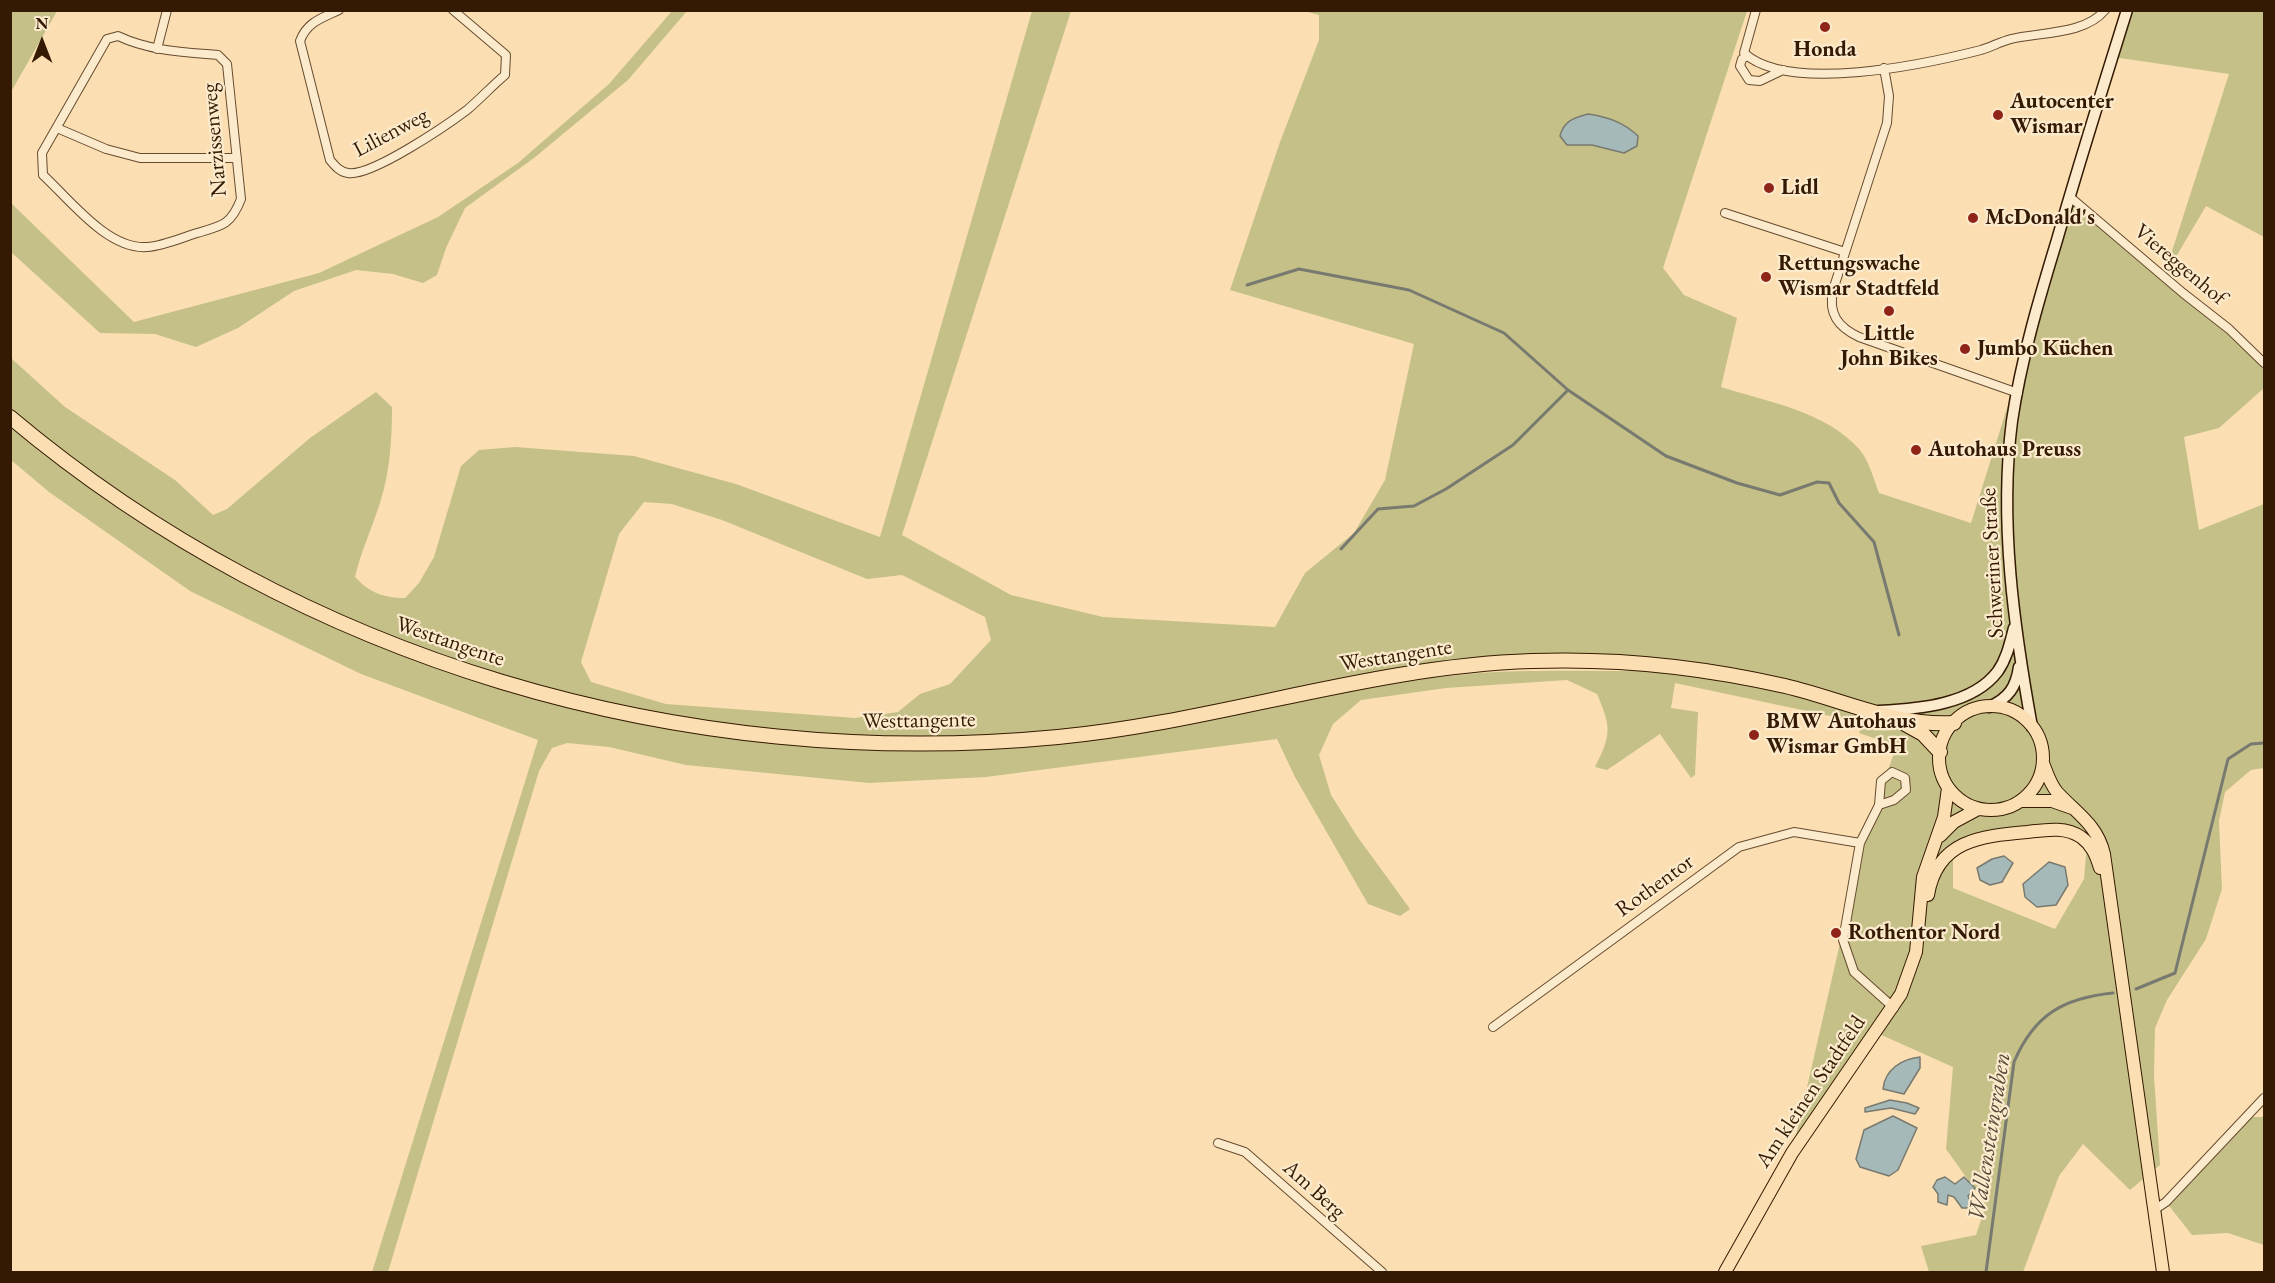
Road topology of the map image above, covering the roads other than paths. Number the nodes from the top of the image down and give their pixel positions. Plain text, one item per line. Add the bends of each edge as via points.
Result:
1 (166, 10) edge
2 (339, 10) edge
3 (453, 10) edge
4 (1756, 10) edge
5 (2105, 10) edge
6 (2127, 10) edge
7 (157, 49) junction
8 (1747, 56) junction
9 (1884, 68) junction
10 (1786, 70) junction
11 (57, 128) junction
12 (237, 158) junction
13 (2070, 197) junction
14 (1725, 213) dead end
15 (1845, 252) junction
16 (2265, 363) edge
17 (2018, 393) junction
18 (10, 417) edge
19 (2015, 621) junction
20 (2020, 660) junction
21 (1989, 707) junction
22 (1874, 711) junction
23 (1892, 717) junction
24 (1954, 723) junction
25 (2032, 727) junction
26 (1940, 752) junction
27 (2043, 763) junction
28 (1948, 788) junction
29 (2020, 801) junction
30 (1879, 805) junction
31 (1978, 809) junction
32 (2084, 816) junction
33 (1860, 843) junction
34 (1934, 844) junction
35 (2109, 884) junction
36 (1919, 930) junction
37 (1894, 1008) junction
38 (1493, 1027) dead end
39 (2265, 1098) edge
40 (1218, 1143) dead end
41 (2154, 1210) junction
42 (1382, 1272) edge
43 (1725, 1272) edge
44 (2163, 1272) edge

1 - 7 street
2 - 3 street, Lilienweg via 311,23 300,41 330,160 346,173 367,170 406,150 467,110 505,75 506,55
4 - 8 street via 1744,53
5 - 9 street via 2090,23 2010,39 1981,50
6 - 13 main road, Schweriner Straße
7 - 11 street, Narzissenweg via 118,36 107,39
7 - 12 street, Narzissenweg via 218,55 227,64
8 - 10 street
8 - 10 street via 1740,66 1749,80 1760,81
9 - 10 street via 1820,76
9 - 15 street via 1889,96 1887,123
11 - 12 street via 106,149 140,158
11 - 12 street, Narzissenweg via 42,153 43,175 105,233 129,246 148,248 225,225 235,215 241,199
13 - 16 street, Viereggenhof
13 - 17 main road, Schweriner Straße
14 - 15 street
15 - 17 street via 1831,305 1843,329
17 - 19 main road, Schweriner Straße via 2012,421 2008,518
18 - 22 highway, Westtangente via 174,536 324,616 476,675 574,703 661,722 819,741 894,743 1059,737 1394,675 1566,660 1626,662 1731,675
19 - 20 main road, Schweriner Straße
19 - 22 main road via 2004,661 1987,684 1957,698 1919,708
20 - 21 main road, Schweriner Straße via 2014,688 2001,702
20 - 25 main road, Schweriner Straße
21 - 24 main road via 1966,713
21 - 25 main road via 2013,712
22 - 23 highway, Westtangente
23 - 24 highway, Westtangente
23 - 26 highway, Westtangente via 1923,734
24 - 26 main road
25 - 27 main road via 2041,744
26 - 28 main road
27 - 29 main road via 2036,785
27 - 32 main road via 2057,792
28 - 31 main road
28 - 34 main road via 1946,810
29 - 31 main road via 2000,809
29 - 32 main road via 2052,801
30 - 30 street via 1906,790 1905,778 1892,772 1881,781
30 - 33 street
31 - 34 main road via 1954,822
32 - 35 main road via 2101,842
33 - 37 street via 1843,930 1844,946 1854,972
33 - 38 street, Rothentor via 1794,832 1739,847
34 - 36 main road via 1923,877
35 - 36 main road via 2092,848 2071,832 2051,829 1983,837 1953,850 1936,868 1926,916
35 - 41 main road
36 - 37 main road, Am kleinen Stadtfeld via 1909,976
37 - 43 main road, Am kleinen Stadtfeld via 1792,1153
39 - 41 street
40 - 42 street, Am Berg via 1245,1152
41 - 44 main road

